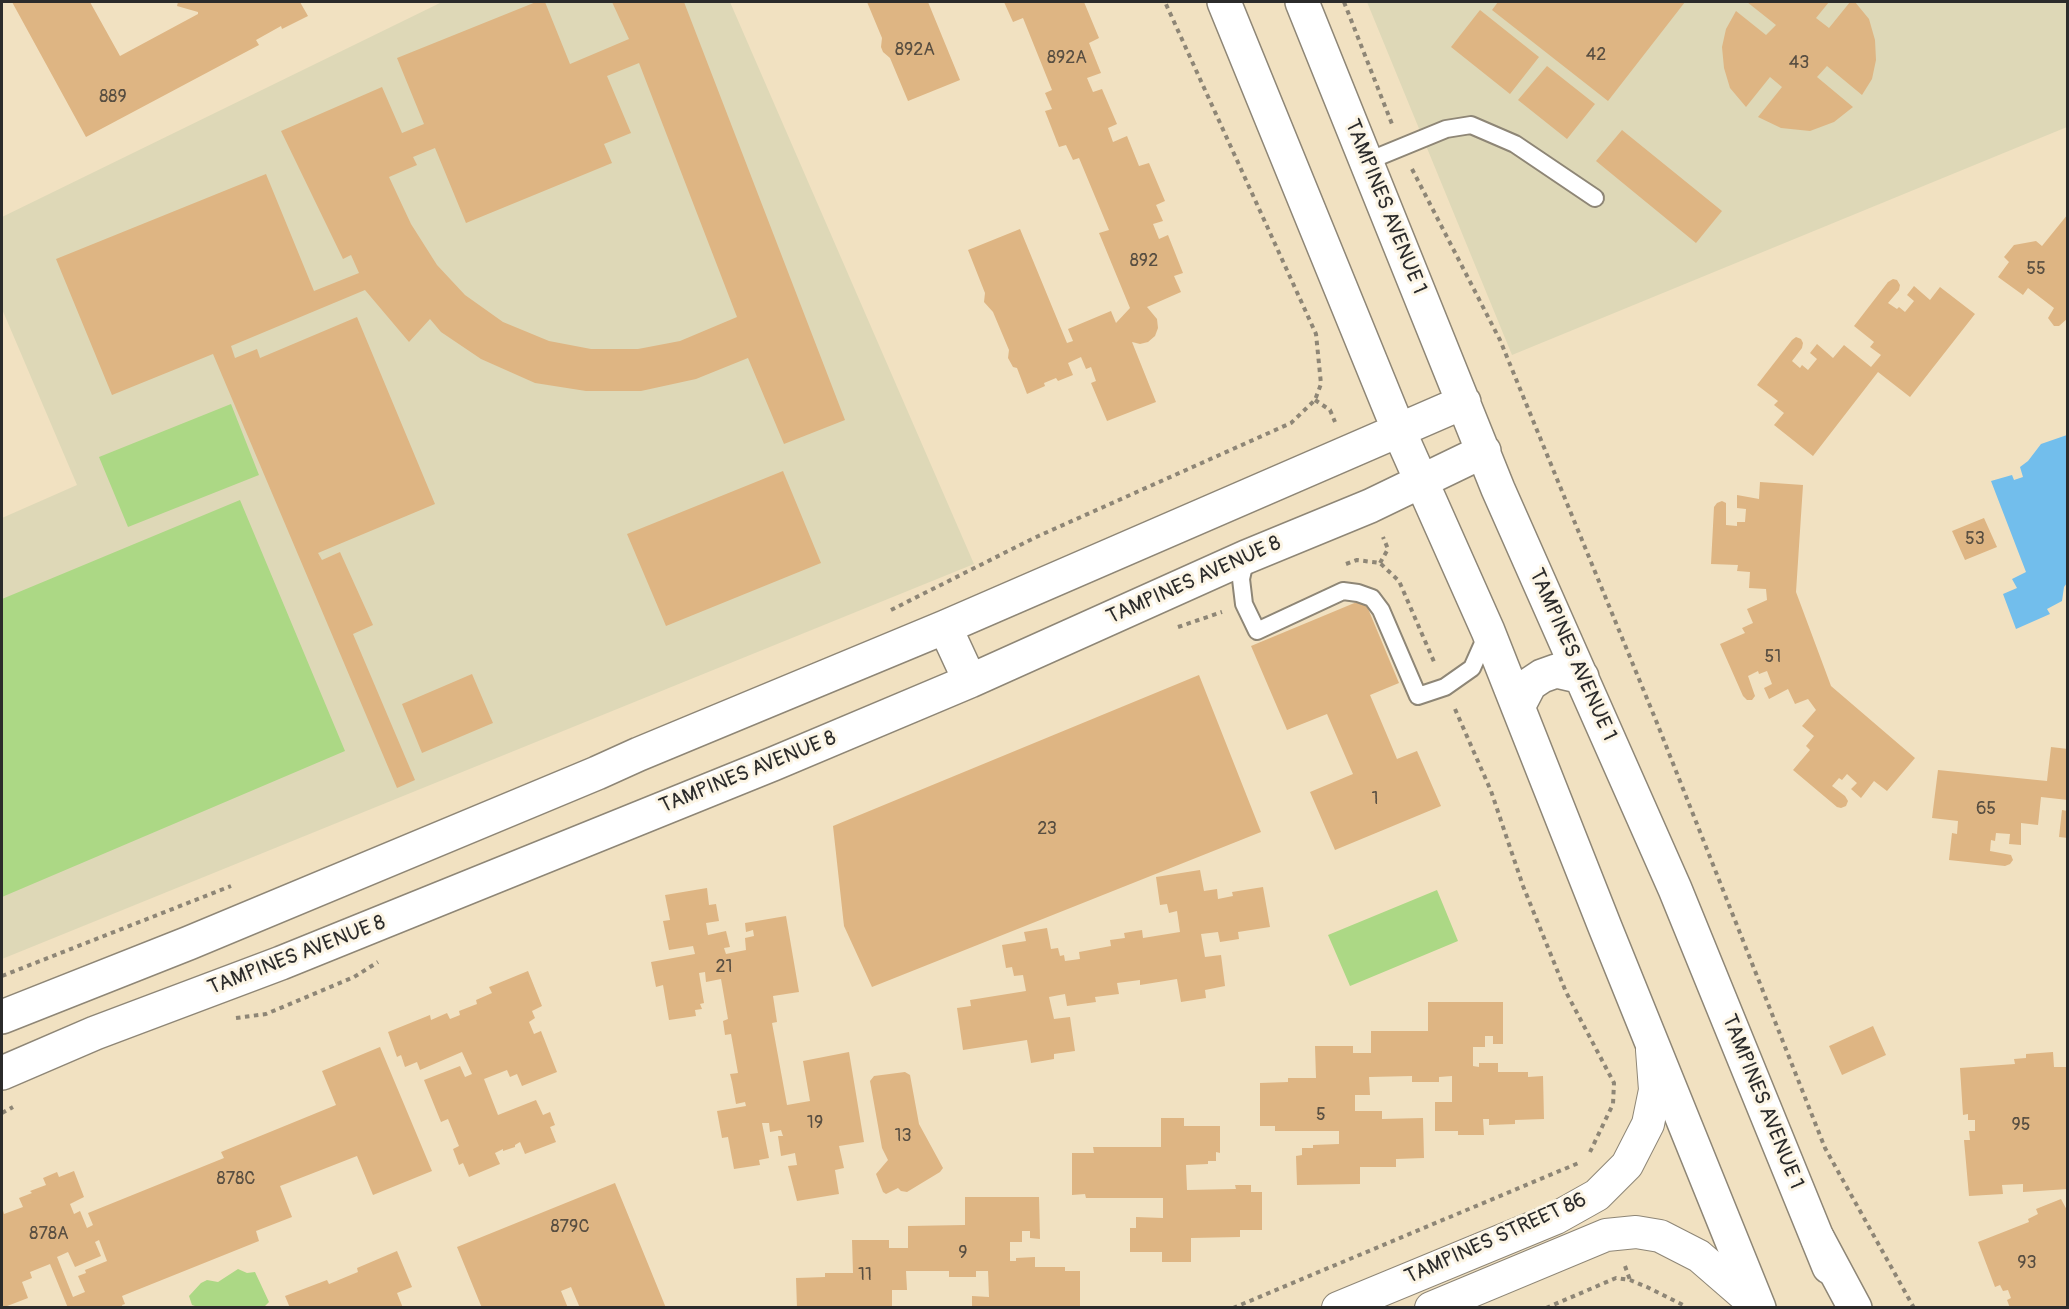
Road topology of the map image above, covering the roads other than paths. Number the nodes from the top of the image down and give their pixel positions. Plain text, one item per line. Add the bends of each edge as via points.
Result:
1 (1224, 2) edge
2 (1302, 2) edge
3 (1368, 161) junction
4 (1595, 198) dead end
5 (1464, 402) junction
6 (1399, 431) junction
7 (1484, 451) junction
8 (1421, 482) junction
9 (1246, 557) junction
10 (945, 627) junction
11 (1488, 632) junction
12 (1582, 677) junction
13 (970, 681) junction
14 (1518, 707) junction
15 (2, 1017) edge
16 (1652, 1043) junction
17 (2, 1073) edge
18 (1818, 1239) junction
19 (1759, 1307) edge
20 (1338, 1308) edge
21 (1431, 1308) edge
22 (1845, 1308) edge
23 (1855, 1308) edge

1 - 6 main road
2 - 3 main road, TAMPINES AVENUE 1
3 - 4 lane via 1446,129 1471,125 1515,144
3 - 5 main road, TAMPINES AVENUE 1
5 - 6 main road
5 - 7 main road, TAMPINES AVENUE 1
6 - 8 main road
6 - 10 main road
7 - 8 main road, TAMPINES AVENUE 8
7 - 12 main road, TAMPINES AVENUE 1
8 - 9 main road, TAMPINES AVENUE 8
8 - 11 main road
9 - 11 lane via 1241,579 1244,604 1257,631 1343,591 1372,598 1381,610 1418,696 1445,687 1472,668
9 - 13 main road, TAMPINES AVENUE 8
10 - 13 main road
10 - 15 main road via 189,943
11 - 14 main road
12 - 14 main road via 1556,671 1542,676 1530,684
12 - 18 main road, TAMPINES AVENUE 1 via 1675,890
13 - 17 main road, TAMPINES AVENUE 8 via 546,856
14 - 16 main road
16 - 19 main road
16 - 20 street, TAMPINES STREET 86 via 1655,1090 1648,1124 1627,1165 1597,1195 1556,1218
18 - 22 main road, TAMPINES AVENUE 1
18 - 23 main road
19 - 21 street, TAMPINES STREET 86 via 1699,1256 1660,1236 1636,1232 1606,1235

